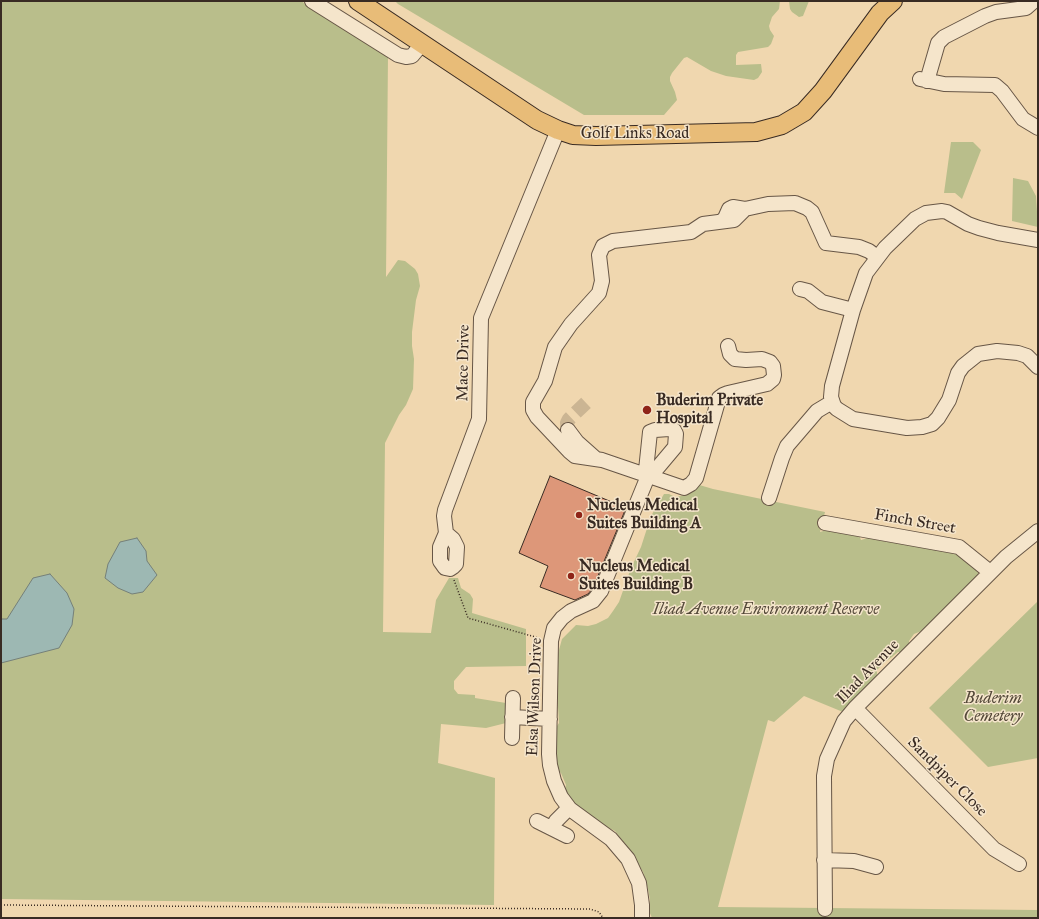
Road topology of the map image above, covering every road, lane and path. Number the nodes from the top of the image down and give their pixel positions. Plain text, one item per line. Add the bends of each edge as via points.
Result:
1 (312, 1) edge
2 (358, 1) edge
3 (893, 1) edge
4 (1034, 1) edge
5 (422, 44) junction
6 (1038, 128) edge
7 (558, 130) junction
8 (1038, 240) edge
9 (876, 258) junction
10 (800, 290) dead end
11 (853, 310) junction
12 (728, 346) dead end
13 (1038, 367) edge
14 (832, 402) junction
15 (568, 430) dead end
16 (595, 458) junction
17 (648, 476) junction
18 (769, 498) dead end
19 (825, 524) dead end
20 (1038, 531) edge
21 (450, 569) joint
22 (990, 572) junction
23 (551, 638) junction
24 (513, 698) dead end
25 (855, 708) junction
26 (512, 717) junction
27 (550, 719) junction
28 (512, 738) dead end
29 (569, 808) junction
30 (537, 821) dead end
31 (552, 828) junction
32 (567, 836) dead end
33 (824, 860) junction
34 (1019, 864) dead end
35 (876, 867) dead end
36 (1, 905) edge
37 (825, 909) dead end
38 (602, 918) edge
39 (642, 918) edge

1 - 5 street via 398,55 412,56
2 - 5 main road, Golf Links Road
3 - 7 main road, Golf Links Road via 880,13 823,91 804,112 782,126 756,132 628,136 573,135
4 - 6 street via 1026,8 985,16 944,37 938,43 924,80 944,84 995,85 1023,119
5 - 7 main road, Golf Links Road via 518,109
7 - 21 street, Mace Drive via 481,318 479,419 445,510 446,533 440,547 440,561 445,568
8 - 9 street via 984,230 947,212 937,210 915,219
9 - 11 street via 866,273
9 - 16 street via 869,251 859,247 825,242 812,212 805,206 795,203 745,209 731,208 722,221 703,224 694,231 606,244 600,249 602,281 599,293 571,324 555,347 545,381 532,406 536,417 572,454 579,458
10 - 11 street via 808,291 822,302
11 - 14 street via 832,386
12 - 17 street via 730,354 735,359 762,359 770,362 774,371 772,379 764,385 728,393 719,398 697,474 688,487 681,488
13 - 14 street via 1027,356 1018,353 997,351 978,354 958,373 949,400 938,418 932,424 922,427 907,428 853,419 841,413
14 - 18 street via 817,411 787,446
15 - 16 street
16 - 17 street
17 - 23 street, Elsa Wilson Drive via 601,591 589,604 566,614 554,628
19 - 22 street, Finch Street via 960,547
20 - 22 street, Iliad Avenue via 1009,553
21 - 23 path via 468,618
22 - 25 street, Iliad Avenue
23 - 27 street, Elsa Wilson Drive
24 - 26 street
25 - 33 street, Iliad Avenue via 844,721 825,768
25 - 34 street, Sandpiper Close via 994,849
26 - 27 street
26 - 28 street
27 - 29 street, Elsa Wilson Drive via 549,754 552,774 558,792
29 - 31 street
29 - 39 street, Elsa Wilson Drive via 611,839 628,859 639,883
30 - 31 street
31 - 32 street
33 - 35 street via 849,861
33 - 37 street, Iliad Avenue
36 - 38 path via 590,908 599,912

